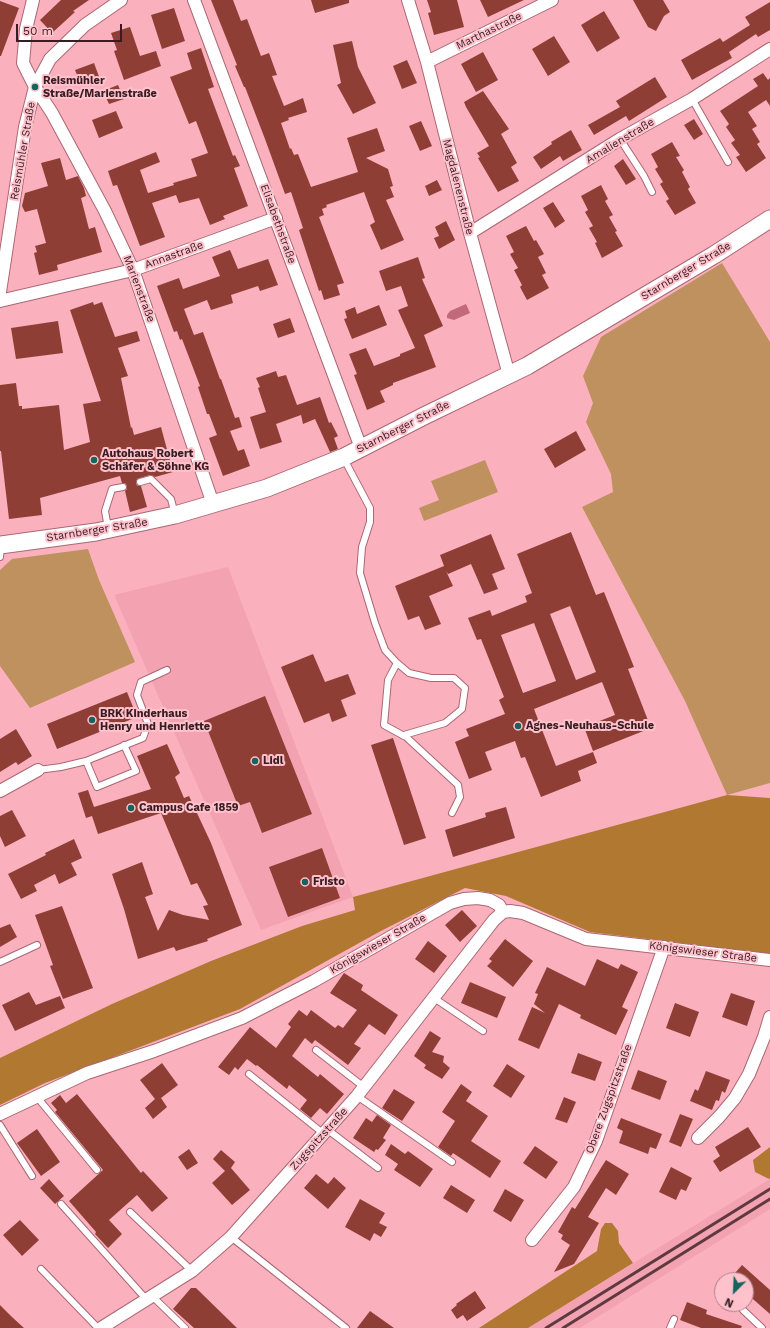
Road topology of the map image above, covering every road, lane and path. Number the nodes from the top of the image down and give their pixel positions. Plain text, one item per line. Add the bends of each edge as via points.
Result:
1 (33, 0) edge
2 (121, 0) edge
3 (194, 0) edge
4 (408, 0) edge
5 (552, 0) edge
6 (770, 48) edge
7 (426, 62) junction
8 (35, 87) junction
9 (692, 98) junction
10 (620, 139) junction
11 (728, 162) dead end
12 (652, 192) dead end
13 (276, 218) junction
14 (770, 219) edge
15 (470, 233) junction
16 (2, 260) edge
17 (133, 270) junction
18 (0, 292) edge
19 (0, 301) edge
20 (509, 375) junction
21 (361, 448) junction
22 (344, 457) junction
23 (140, 482) dead end
24 (123, 486) dead end
25 (213, 504) junction
26 (175, 515) junction
27 (108, 530) junction
28 (0, 545) edge
29 (0, 557) edge
30 (397, 663) junction
31 (167, 670) dead end
32 (404, 736) junction
33 (124, 745) junction
34 (86, 761) junction
35 (38, 770) joint
36 (0, 791) edge
37 (452, 813) dead end
38 (503, 912) junction
39 (37, 945) dead end
40 (664, 947) junction
41 (770, 960) edge
42 (0, 962) edge
43 (434, 998) junction
44 (770, 1017) edge
45 (483, 1031) dead end
46 (767, 1039) edge
47 (316, 1050) dead end
48 (249, 1074) dead end
49 (360, 1092) junction
50 (37, 1097) junction
51 (0, 1114) edge
52 (0, 1125) edge
53 (326, 1132) junction
54 (698, 1138) dead end
55 (452, 1162) dead end
56 (378, 1168) dead end
57 (97, 1170) dead end
58 (32, 1176) dead end
59 (61, 1204) dead end
60 (130, 1212) dead end
61 (231, 1237) junction
62 (532, 1240) dead end
63 (41, 1269) dead end
64 (192, 1271) junction
65 (148, 1298) junction
66 (745, 1312) edge
67 (674, 1319) dead end
68 (99, 1328) edge
69 (185, 1328) edge
70 (346, 1328) edge
71 (670, 1328) edge
72 (762, 1328) edge

1 - 8 street, Marienstraße via 26,29 23,63
2 - 8 street, Reismühler Straße via 85,25 50,59
3 - 13 street, Elisabethstraße
4 - 7 street, Magdalenenstraße
5 - 7 street, Marthastraße
6 - 9 street, Amalienstraße
7 - 15 street, Magdalenenstraße
8 - 16 street, Reismühler Straße via 25,127
8 - 17 street, Marienstraße via 52,113 105,211
9 - 10 street, Amalienstraße
9 - 11 lane
10 - 12 lane
10 - 15 street, Amalienstraße
13 - 17 street, Annastraße
13 - 21 street, Elisabethstraße
14 - 20 main road, Starnberger Straße via 714,255
15 - 20 street, Magdalenenstraße
16 - 18 street, Reismühler Straße
17 - 19 street, Annastraße
17 - 25 street, Marienstraße
20 - 21 main road, Starnberger Straße
21 - 22 main road, Starnberger Straße
22 - 25 main road, Starnberger Straße via 267,488
22 - 30 lane via 370,508 370,522 362,546 360,572 385,650
23 - 26 lane via 151,479 171,499
24 - 27 lane via 112,489 105,510
25 - 26 main road, Starnberger Straße
26 - 27 main road, Starnberger Straße
27 - 28 main road, Starnberger Straße
28 - 29 lane
30 - 32 lane via 388,680 384,725
30 - 32 lane via 409,673 431,678 454,678 465,688 462,709 445,723
31 - 33 lane via 141,682 138,695 148,724 143,738
32 - 37 lane via 458,785 460,797
33 - 34 lane
33 - 34 lane via 136,771 97,787
34 - 35 lane
35 - 36 street
38 - 40 street, Königswieser Straße via 523,913 586,939
38 - 43 street, Zugspitzstraße via 494,920
38 - 50 street, Königswieser Straße via 499,905 490,900 464,899 450,903 314,981 242,1018 87,1073
39 - 42 lane
40 - 41 street, Königswieser Straße
40 - 62 street, Obere Zugspitzstraße via 596,1141 574,1187
43 - 45 lane
43 - 49 street, Zugspitzstraße
44 - 46 street
46 - 54 street via 735,1098
47 - 49 lane
48 - 53 lane
49 - 53 street, Zugspitzstraße
49 - 55 lane
50 - 51 street, Königswieser Straße
50 - 57 lane
52 - 58 lane
53 - 56 lane
53 - 61 street, Zugspitzstraße
59 - 65 lane
60 - 64 lane
61 - 64 street, Zugspitzstraße
61 - 70 lane
63 - 68 lane
64 - 65 street, Zugspitzstraße
65 - 68 street, Zugspitzstraße
65 - 69 lane
66 - 72 lane
67 - 71 lane

